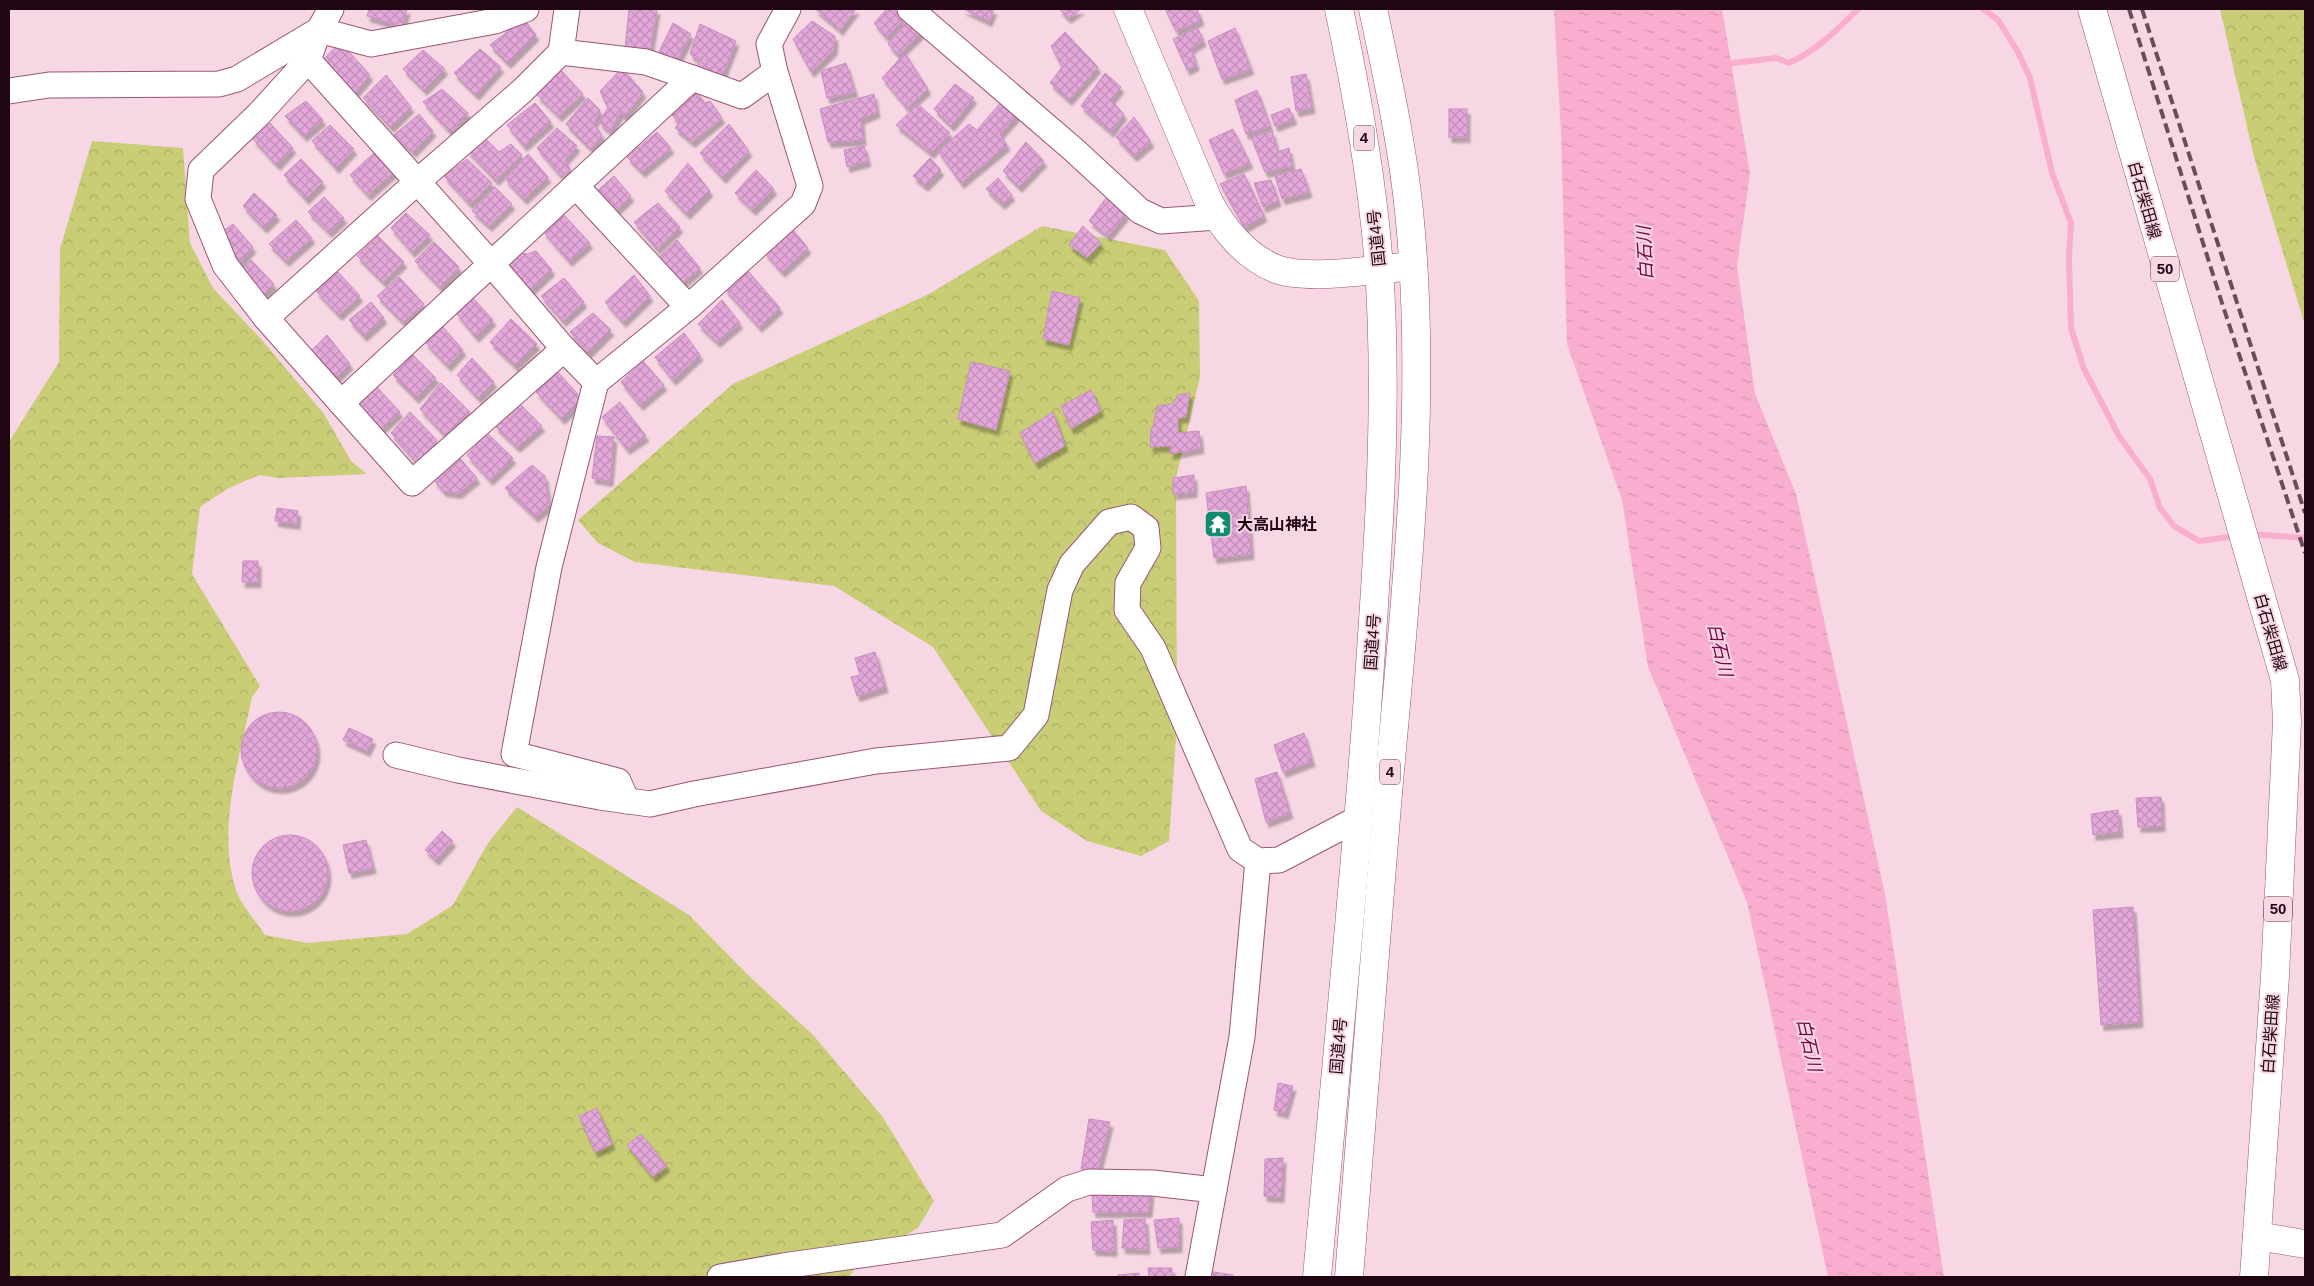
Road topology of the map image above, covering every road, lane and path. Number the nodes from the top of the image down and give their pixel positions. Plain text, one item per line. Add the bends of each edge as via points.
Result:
1 (331, 9) edge
2 (526, 9) edge
3 (567, 9) edge
4 (788, 9) edge
5 (910, 9) edge
6 (1128, 9) edge
7 (1339, 9) edge
8 (1373, 9) edge
9 (2092, 9) edge
10 (319, 30) junction
11 (561, 52) junction
12 (308, 60) junction
13 (775, 72) junction
14 (692, 78) junction
15 (9, 91) edge
16 (417, 182) junction
17 (576, 186) junction
18 (1217, 217) junction
19 (492, 264) junction
20 (1413, 266) junction
21 (1379, 269) junction
22 (688, 307) junction
23 (266, 318) junction
24 (564, 349) junction
25 (596, 382) junction
26 (341, 403) junction
27 (396, 755) dead end
28 (627, 801) junction
29 (1359, 818) junction
30 (1258, 861) junction
31 (1214, 1190) junction
32 (2257, 1236) junction
33 (2305, 1244) edge
34 (720, 1277) edge
35 (1198, 1277) edge
36 (1317, 1277) edge
37 (1349, 1277) edge
38 (2254, 1277) edge

1 - 10 street
2 - 10 street via 495,22 371,44
3 - 11 street
4 - 13 street via 769,44
5 - 18 street via 1140,211 1161,221
6 - 18 main road
7 - 21 main road, 国道4号 / 4 via 1368,163
8 - 20 main road, 国道4号 / 4 via 1409,208
9 - 32 main road, 白石柴田線 / 50 via 2284,680 2287,722 2275,976
10 - 12 street
10 - 15 street via 237,79 219,84 49,85
11 - 14 street via 646,62
11 - 16 street via 522,91
12 - 16 street
12 - 23 street via 259,114 200,170 198,199 225,266
13 - 14 street via 742,96
13 - 22 street via 810,186 803,204
14 - 17 street
16 - 19 street
16 - 23 street
17 - 19 street
17 - 22 street
18 - 21 main road via 1246,250 1277,269 1316,274
19 - 24 street
19 - 26 street
20 - 21 main road
20 - 37 main road, 国道4号 / 4 via 1415,422 1408,565
21 - 29 main road, 国道4号 / 4 via 1383,405 1381,510
22 - 25 street
23 - 26 street
24 - 25 street
24 - 26 street via 412,483
25 - 28 street via 550,567 514,754 618,781
27 - 28 street via 458,770
28 - 30 street via 650,804 876,761 1009,748 1036,716 1060,590 1072,564 1109,522 1131,517 1146,528 1148,548 1128,583 1127,610 1153,648 1240,849
29 - 30 street via 1279,860
29 - 36 main road, 国道4号 / 4
30 - 31 street via 1242,1037
31 - 34 street via 1153,1183 1089,1182 1067,1189 1002,1235
31 - 35 street
32 - 33 main road
32 - 38 main road, 白石柴田線 / 50

